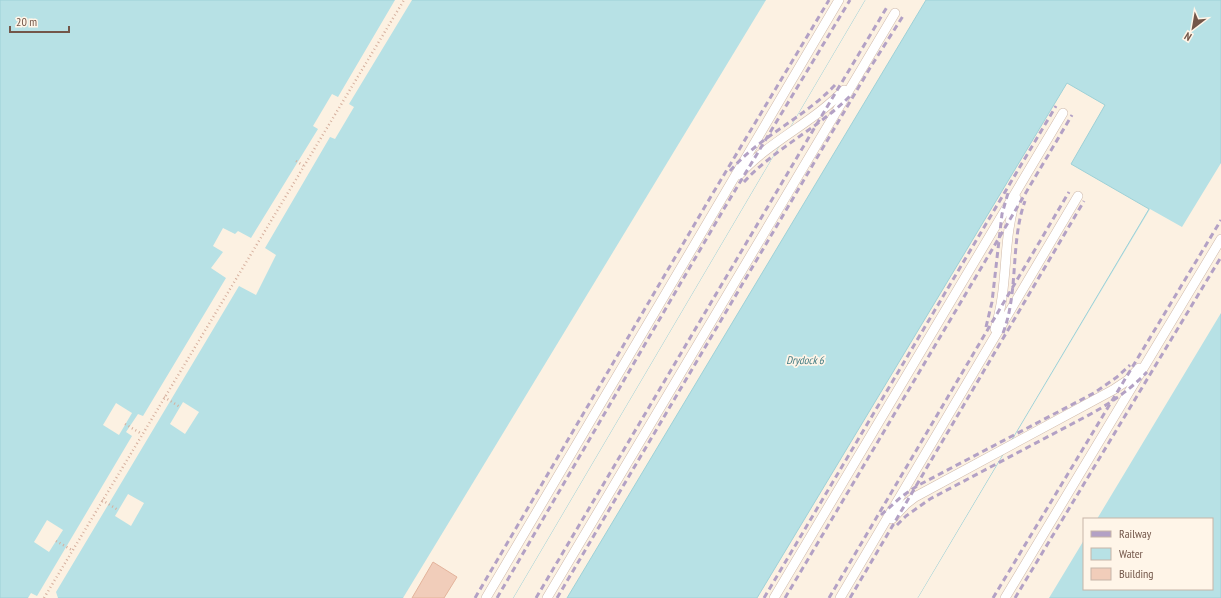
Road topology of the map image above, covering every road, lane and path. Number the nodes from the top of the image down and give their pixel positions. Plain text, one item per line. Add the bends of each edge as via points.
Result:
1 (404, 0) edge
2 (839, 0) edge
3 (895, 12) dead end
4 (863, 64) junction
5 (1062, 113) dead end
6 (1034, 161) junction
7 (297, 162) dead end
8 (304, 166) junction
9 (1078, 196) dead end
10 (719, 202) junction
11 (1221, 239) edge
12 (1162, 336) junction
13 (980, 361) junction
14 (164, 397) junction
15 (180, 407) dead end
16 (125, 424) dead end
17 (142, 434) junction
18 (102, 500) junction
19 (118, 510) dead end
20 (56, 541) dead end
21 (72, 550) junction
22 (866, 554) junction
23 (44, 598) edge
24 (486, 598) edge
25 (547, 598) edge
26 (774, 598) edge
27 (840, 598) edge
28 (1005, 598) edge

1 - 8 path
2 - 10 lane
3 - 4 lane
4 - 10 lane via 843,92 752,162
4 - 25 lane
5 - 6 lane
6 - 13 lane via 1016,199 1010,225 1001,306 992,338
6 - 26 lane
7 - 8 path
8 - 14 path
9 - 13 lane
10 - 24 lane
11 - 12 lane
12 - 22 lane via 1138,370 1113,390 915,497 889,522
12 - 28 lane
13 - 22 lane
14 - 15 path
14 - 17 path
16 - 17 path
17 - 18 path
18 - 19 path
18 - 21 path
20 - 21 path
21 - 23 path
22 - 27 lane

